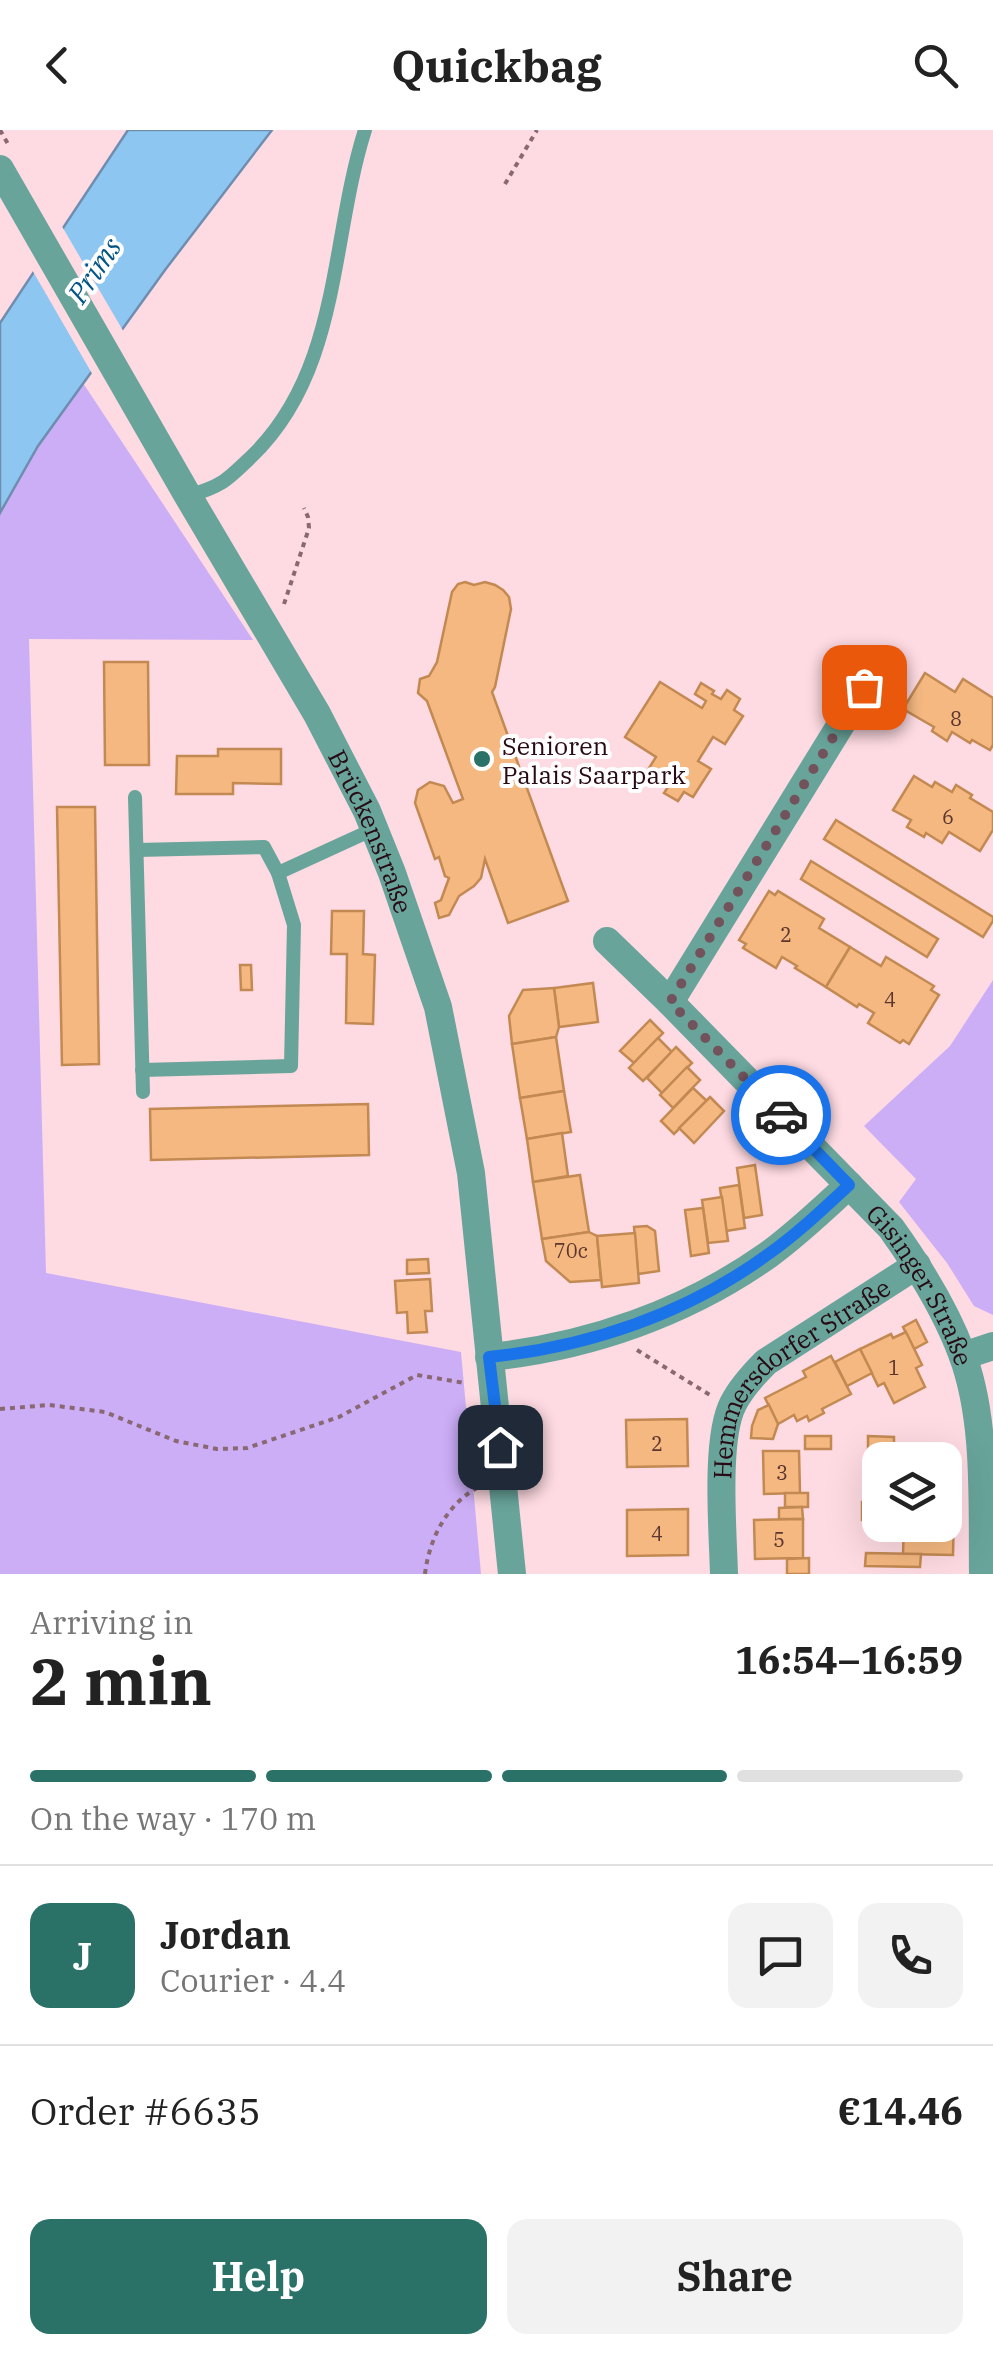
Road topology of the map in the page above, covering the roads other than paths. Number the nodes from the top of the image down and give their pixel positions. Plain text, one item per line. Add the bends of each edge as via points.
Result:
1 (364, 130) edge
2 (0, 169) edge
3 (188, 496) junction
4 (864, 687) dead end
5 (135, 796) dead end
6 (374, 829) junction
7 (137, 850) junction
8 (278, 873) junction
9 (607, 941) dead end
10 (670, 1002) junction
11 (142, 1070) junction
12 (142, 1092) dead end
13 (849, 1185) junction
14 (917, 1265) junction
15 (993, 1346) edge
16 (963, 1356) junction
17 (489, 1357) junction
18 (512, 1574) edge
19 (724, 1574) edge
20 (983, 1574) edge

1 - 3 lane via 332,294 297,395 265,444 224,483
2 - 3 street, Brückenstraße
3 - 6 street, Brückenstraße via 318,714
4 - 10 street
5 - 7 lane
6 - 8 lane
6 - 17 street, Brückenstraße via 438,1007 471,1172
7 - 8 lane via 264,846
7 - 11 lane
8 - 11 lane via 294,925 292,1066
9 - 10 street, Gisinger Straße
10 - 13 street, Gisinger Straße
11 - 12 lane
13 - 14 street, Gisinger Straße
13 - 17 street via 766,1256 660,1316 549,1349
14 - 16 street, Gisinger Straße
14 - 19 street, Hemmersdorfer Straße via 766,1362 731,1407 722,1468
15 - 16 street
16 - 20 street, Gisinger Straße via 981,1465
17 - 18 street, Brückenstraße

